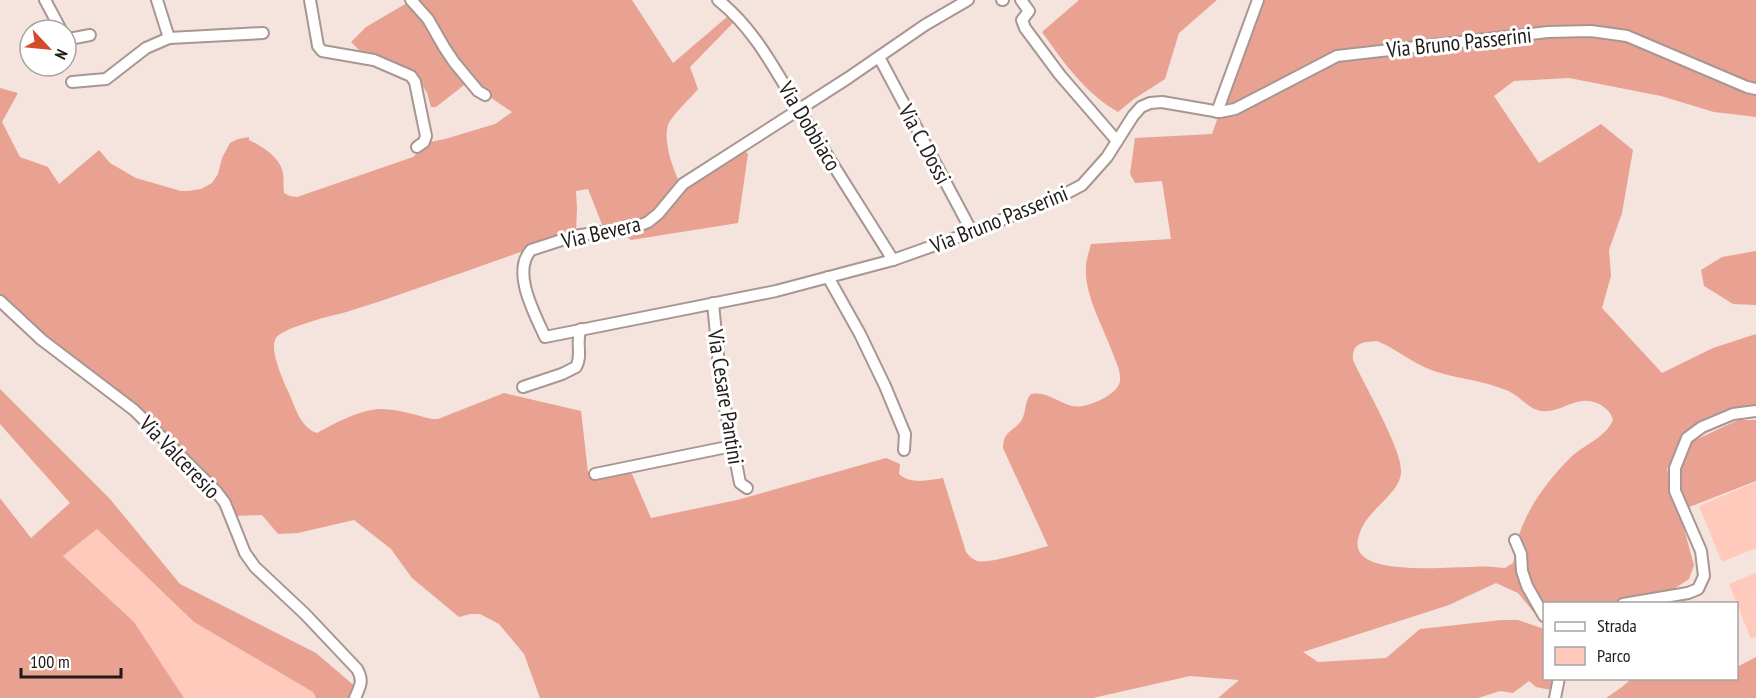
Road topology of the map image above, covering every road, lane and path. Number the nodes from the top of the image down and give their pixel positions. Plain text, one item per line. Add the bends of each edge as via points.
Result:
1 (45, 0) edge
2 (157, 0) edge
3 (310, 0) edge
4 (411, 0) edge
5 (718, 0) edge
6 (968, 0) edge
7 (1021, 0) edge
8 (1258, 0) edge
9 (55, 18) edge
10 (263, 33) dead end
11 (90, 35) dead end
12 (78, 37) edge
13 (169, 38) junction
14 (879, 57) junction
15 (72, 82) dead end
16 (1756, 89) edge
17 (485, 95) dead end
18 (799, 110) junction
19 (1217, 112) junction
20 (1117, 141) junction
21 (417, 147) dead end
22 (972, 232) junction
23 (893, 260) junction
24 (828, 277) junction
25 (0, 301) edge
26 (712, 303) junction
27 (581, 329) junction
28 (545, 337) joint
29 (523, 387) dead end
30 (1756, 411) edge
31 (732, 447) junction
32 (904, 450) dead end
33 (595, 474) dead end
34 (747, 488) dead end
35 (1515, 540) dead end
36 (1630, 602) edge
37 (1543, 613) edge
38 (1559, 680) edge
39 (355, 698) edge
40 (1555, 698) edge

1 - 9 street
2 - 13 street
3 - 21 street via 322,51 374,60 411,76 426,136
4 - 17 street via 428,19 454,62
5 - 18 street, Via Dobbiaco via 740,20 766,54
6 - 14 street
7 - 20 street via 1029,11 1022,20 1025,28
8 - 19 street
10 - 13 street
11 - 12 street
13 - 15 street via 146,48 106,79
14 - 18 street
14 - 22 street, Via C. Dossi
16 - 19 street, Via Bruno Passerini via 1627,36 1559,32 1337,56 1235,109
18 - 23 street, Via Dobbiaco
18 - 28 street, Via Bevera via 683,184 648,222 574,236 531,250 523,277
19 - 20 street, Via Bruno Passerini via 1174,103 1150,103 1133,116
20 - 22 street, Via Bruno Passerini via 1082,185
22 - 23 street, Via Bruno Passerini
23 - 24 street, Via Bruno Passerini
24 - 26 street, Via Bruno Passerini
24 - 32 street via 885,386 905,434
25 - 39 street, Via Valceresio via 42,340 134,410 216,491 255,567 357,669 361,676
26 - 27 street, Via Bruno Passerini
26 - 31 street, Via Cesare Pantini via 720,387
27 - 28 street, Via Bruno Passerini
27 - 29 street via 576,367
30 - 36 street via 1733,414 1702,427 1687,438 1675,468 1675,491 1701,551 1704,576 1698,589
31 - 33 street
31 - 34 street, Via Cesare Pantini via 741,483
35 - 37 street via 1527,586
38 - 40 street

